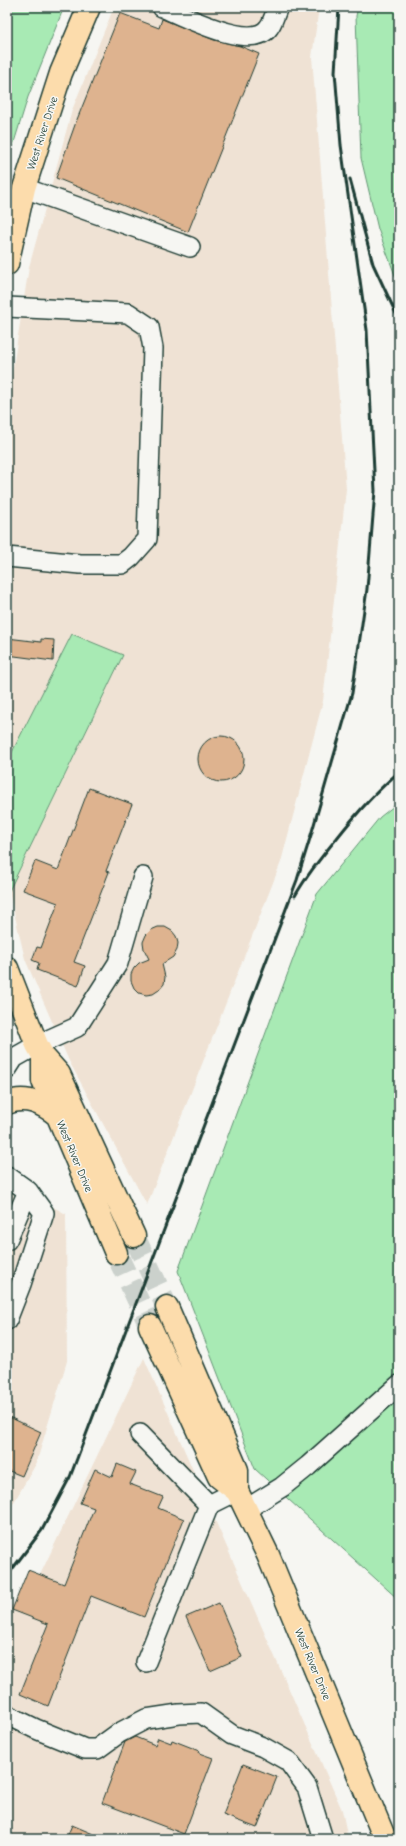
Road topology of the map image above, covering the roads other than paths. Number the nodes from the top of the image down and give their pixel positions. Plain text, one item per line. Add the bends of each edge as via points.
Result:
1 (89, 7) edge
2 (162, 7) edge
3 (278, 7) edge
4 (24, 188) junction
5 (190, 247) dead end
6 (7, 264) edge
7 (7, 307) edge
8 (7, 557) edge
9 (143, 877) dead end
10 (7, 968) edge
11 (40, 1051) junction
12 (7, 1069) edge
13 (7, 1103) edge
14 (57, 1115) junction
15 (7, 1176) edge
16 (28, 1191) junction
17 (134, 1236) tunnel mouth
18 (7, 1240) edge
19 (116, 1253) tunnel mouth
20 (167, 1307) tunnel mouth
21 (7, 1320) edge
22 (150, 1326) tunnel mouth
23 (399, 1385) edge
24 (140, 1434) dead end
25 (241, 1501) junction
26 (209, 1505) junction
27 (146, 1662) dead end
28 (7, 1715) edge
29 (323, 1839) edge
30 (385, 1839) edge

1 - 4 main road, West River Drive via 61,73
2 - 3 street via 220,31 242,36 256,35 269,28
4 - 5 street
4 - 6 main road, West River Drive
7 - 8 street via 128,313 149,327 153,348 147,539 122,564 80,564
9 - 11 street via 118,963 77,1027
10 - 11 main road, West River Drive
11 - 12 street via 14,1058
11 - 14 main road, West River Drive via 43,1081
11 - 17 main road, West River Drive via 58,1074
13 - 14 main road via 25,1100 42,1104
14 - 19 main road, West River Drive
15 - 16 street
16 - 18 street
16 - 21 street via 44,1212
20 - 25 main road, West River Drive via 237,1470
22 - 25 main road, West River Drive via 219,1477
23 - 25 street via 282,1487
24 - 26 street
25 - 26 street
25 - 30 main road, West River Drive via 268,1555
26 - 27 street
28 - 29 street via 85,1749 97,1749 119,1733 146,1719 201,1713 232,1735 288,1760 307,1787

